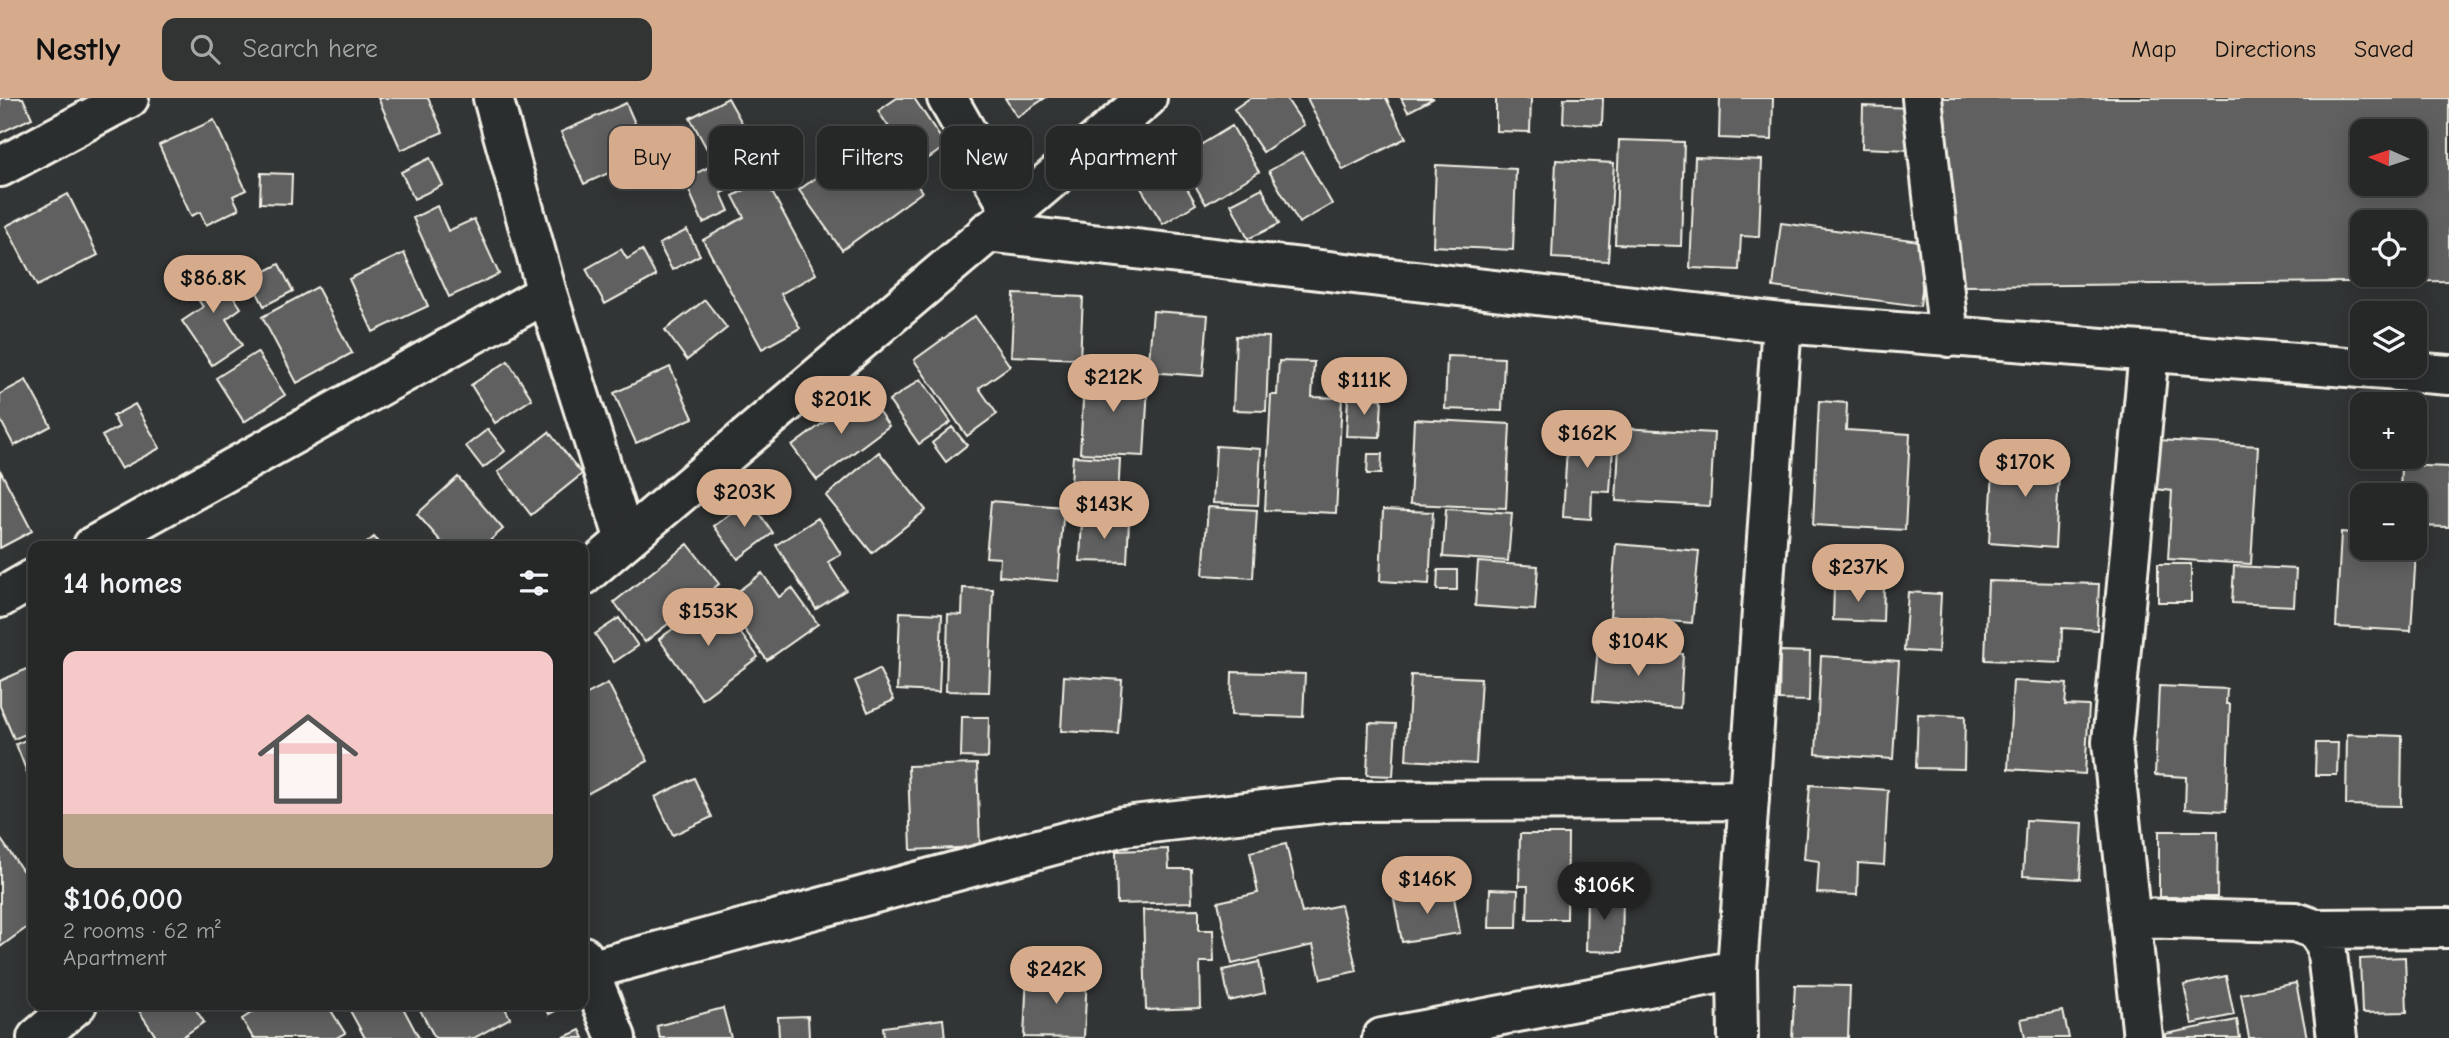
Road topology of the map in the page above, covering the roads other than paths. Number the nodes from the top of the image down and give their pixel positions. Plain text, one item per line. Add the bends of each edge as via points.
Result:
1 (129, 98) edge
2 (493, 98) edge
3 (947, 98) edge
4 (1147, 98) edge
5 (1922, 98) edge
6 (0, 167) edge
7 (999, 222) junction
8 (547, 293) junction
9 (1782, 323) junction
10 (1949, 337) junction
11 (2150, 352) junction
12 (2449, 375) edge
13 (625, 540) junction
14 (102, 541) edge
15 (588, 572) edge
16 (28, 582) edge
17 (0, 598) edge
18 (1749, 800) junction
19 (2130, 918) junction
20 (2449, 928) edge
21 (2315, 929) junction
22 (588, 962) edge
23 (588, 968) edge
24 (1737, 970) junction
25 (70, 1010) edge
26 (37, 1038) edge
27 (616, 1038) edge
28 (1382, 1038) edge
29 (1738, 1038) edge
30 (2143, 1038) edge
31 (2337, 1038) edge

1 - 6 main road
2 - 8 main road
3 - 7 main road
4 - 7 main road
5 - 10 main road
7 - 9 main road
7 - 13 main road
8 - 13 main road
8 - 14 main road
9 - 10 main road
9 - 18 main road
10 - 11 main road
11 - 12 main road
11 - 19 main road via 2112,742
13 - 15 main road
16 - 17 main road
18 - 22 main road via 1342,801 1124,826
18 - 24 main road
19 - 21 main road via 2295,922
19 - 30 main road
20 - 21 main road
21 - 31 main road via 2326,945
23 - 27 main road
24 - 28 main road
24 - 29 main road
25 - 26 main road

